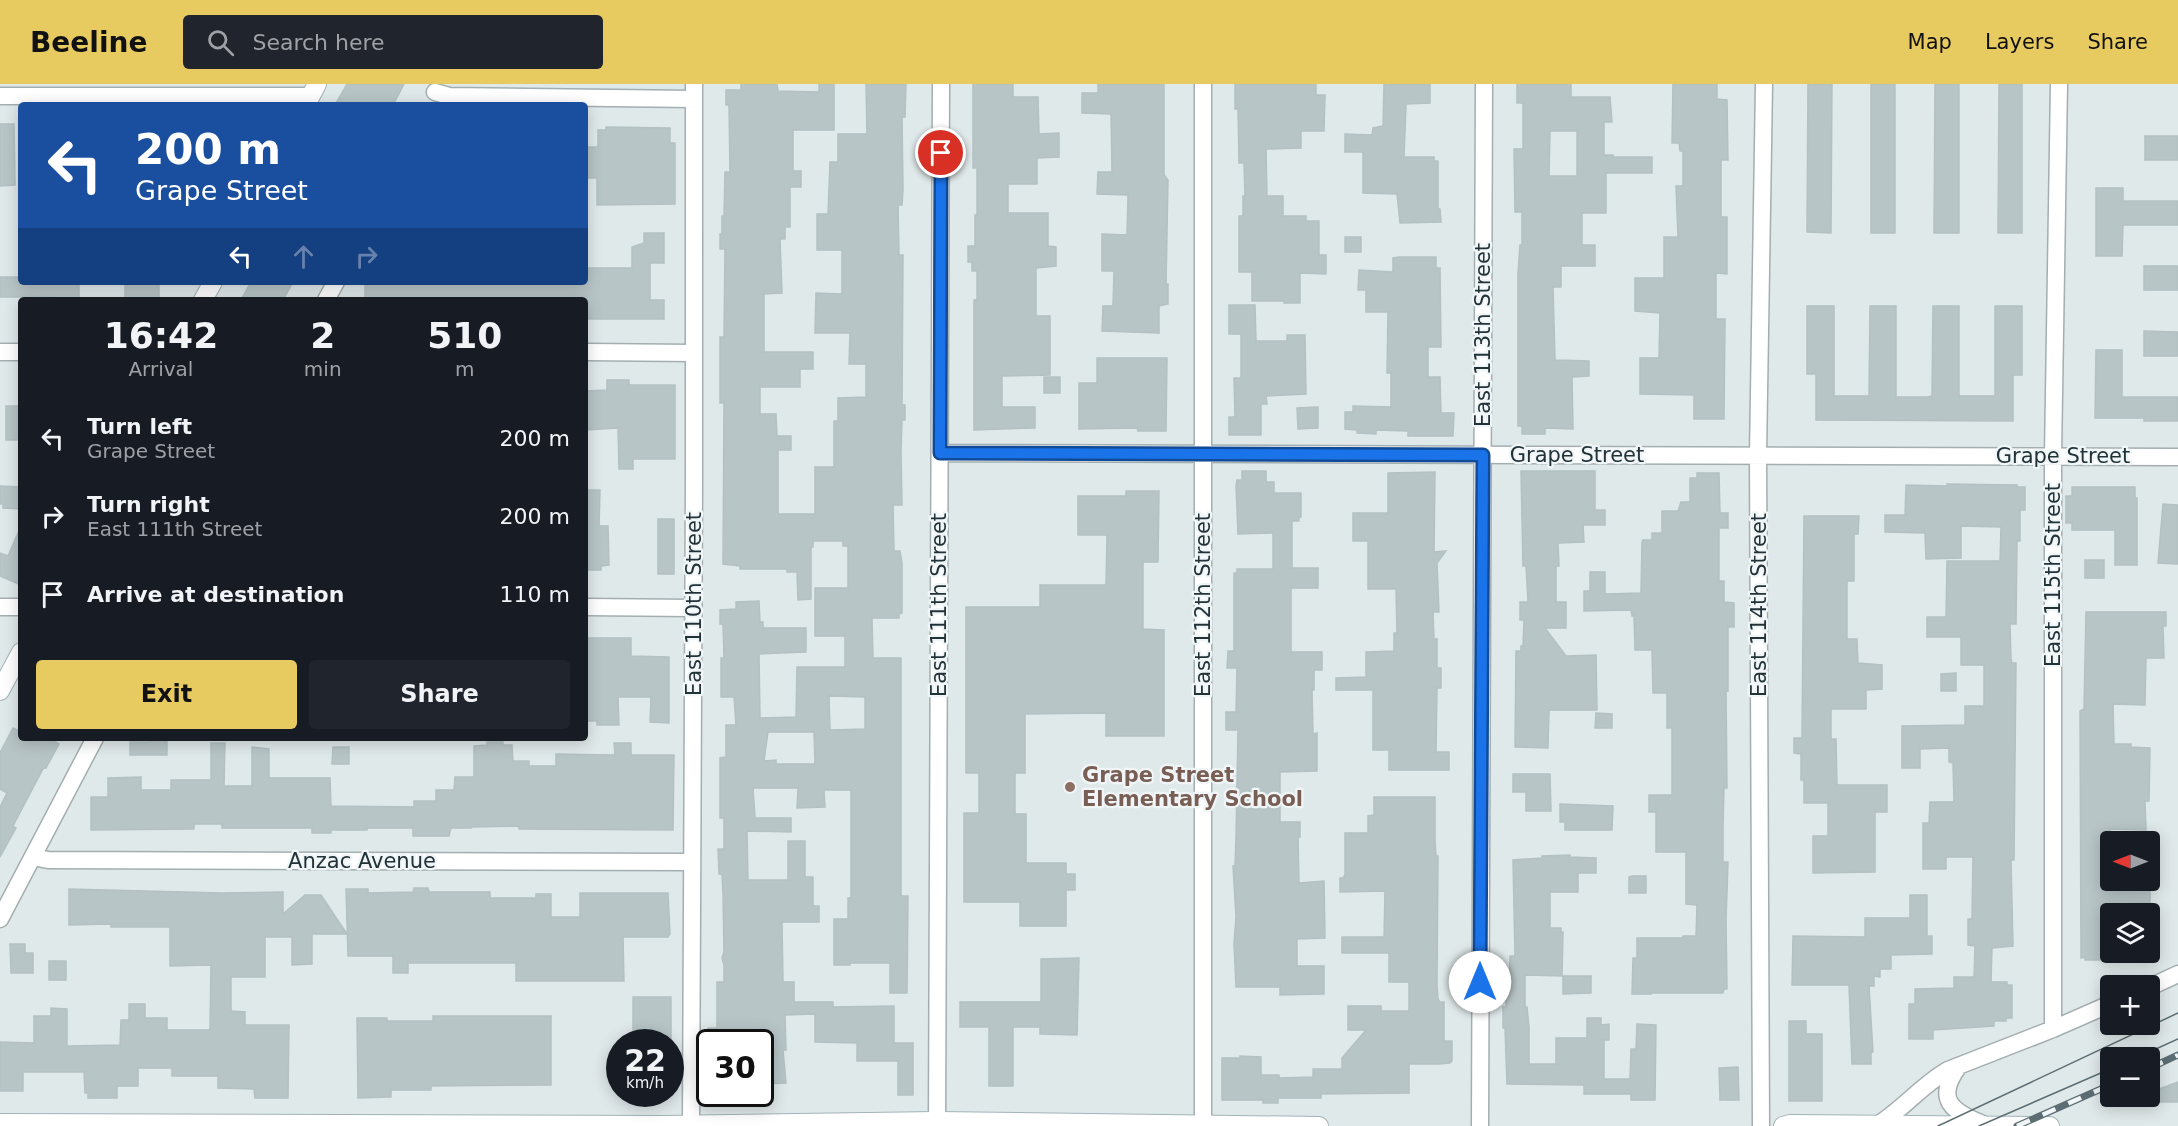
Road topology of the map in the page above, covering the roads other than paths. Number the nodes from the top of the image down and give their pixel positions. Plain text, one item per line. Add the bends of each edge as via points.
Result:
1 (941, 84) edge
2 (1203, 84) edge
3 (1484, 84) edge
4 (1764, 84) edge
5 (2059, 84) edge
6 (694, 91) edge
7 (434, 94) edge
8 (311, 95) edge
9 (0, 96) edge
10 (0, 352) edge
11 (18, 352) edge
12 (588, 352) edge
13 (694, 353) junction
14 (940, 453) junction
15 (1203, 454) junction
16 (1483, 455) junction
17 (1758, 456) junction
18 (2053, 456) junction
19 (2178, 456) edge
20 (0, 607) edge
21 (18, 607) edge
22 (588, 607) edge
23 (693, 608) junction
24 (18, 658) edge
25 (0, 691) edge
26 (93, 741) edge
27 (33, 857) junction
28 (692, 862) junction
29 (0, 919) edge
30 (2178, 974) edge
31 (2160, 982) edge
32 (2100, 1008) edge
33 (2053, 1029) junction
34 (1959, 1066) junction
35 (0, 1123) edge
36 (937, 1124) edge
37 (1983, 1124) junction
38 (111, 1125) edge
39 (366, 1125) edge
40 (691, 1125) edge
41 (1177, 1125) edge
42 (1203, 1125) edge
43 (1877, 1125) edge
44 (664, 1126) edge
45 (1319, 1126) edge
46 (1480, 1126) edge
47 (1761, 1126) edge
48 (1783, 1126) edge
49 (2050, 1126) edge

1 - 14 street, East 111th Street
2 - 15 street, East 112th Street
3 - 16 street, East 113th Street
4 - 17 street, East 114th Street
5 - 18 street, East 115th Street
6 - 7 street
6 - 13 street, East 110th Street
8 - 9 street
10 - 11 street
12 - 13 street
13 - 23 street, East 110th Street
14 - 15 street, Grape Street
14 - 36 street, East 111th Street
15 - 16 street, Grape Street
15 - 42 street, East 112th Street
16 - 17 street, Grape Street
16 - 46 street, East 113th Street
17 - 18 street, Grape Street
17 - 47 street, East 114th Street
18 - 19 street, Grape Street
18 - 33 street, East 115th Street
20 - 21 street
22 - 23 street
23 - 28 street, East 110th Street
24 - 25 main road
26 - 27 street
27 - 28 street, Anzac Avenue
27 - 29 street
28 - 40 street, East 110th Street
30 - 31 street
32 - 33 street
33 - 34 street
34 - 37 street via 1951,1077 1949,1101 1952,1108
34 - 43 street via 1932,1079
35 - 38 main road
36 - 40 main road
36 - 41 main road
37 - 43 main road
37 - 49 main road
38 - 39 main road
39 - 44 main road
40 - 44 main road
41 - 42 main road
42 - 45 main road
43 - 48 main road

